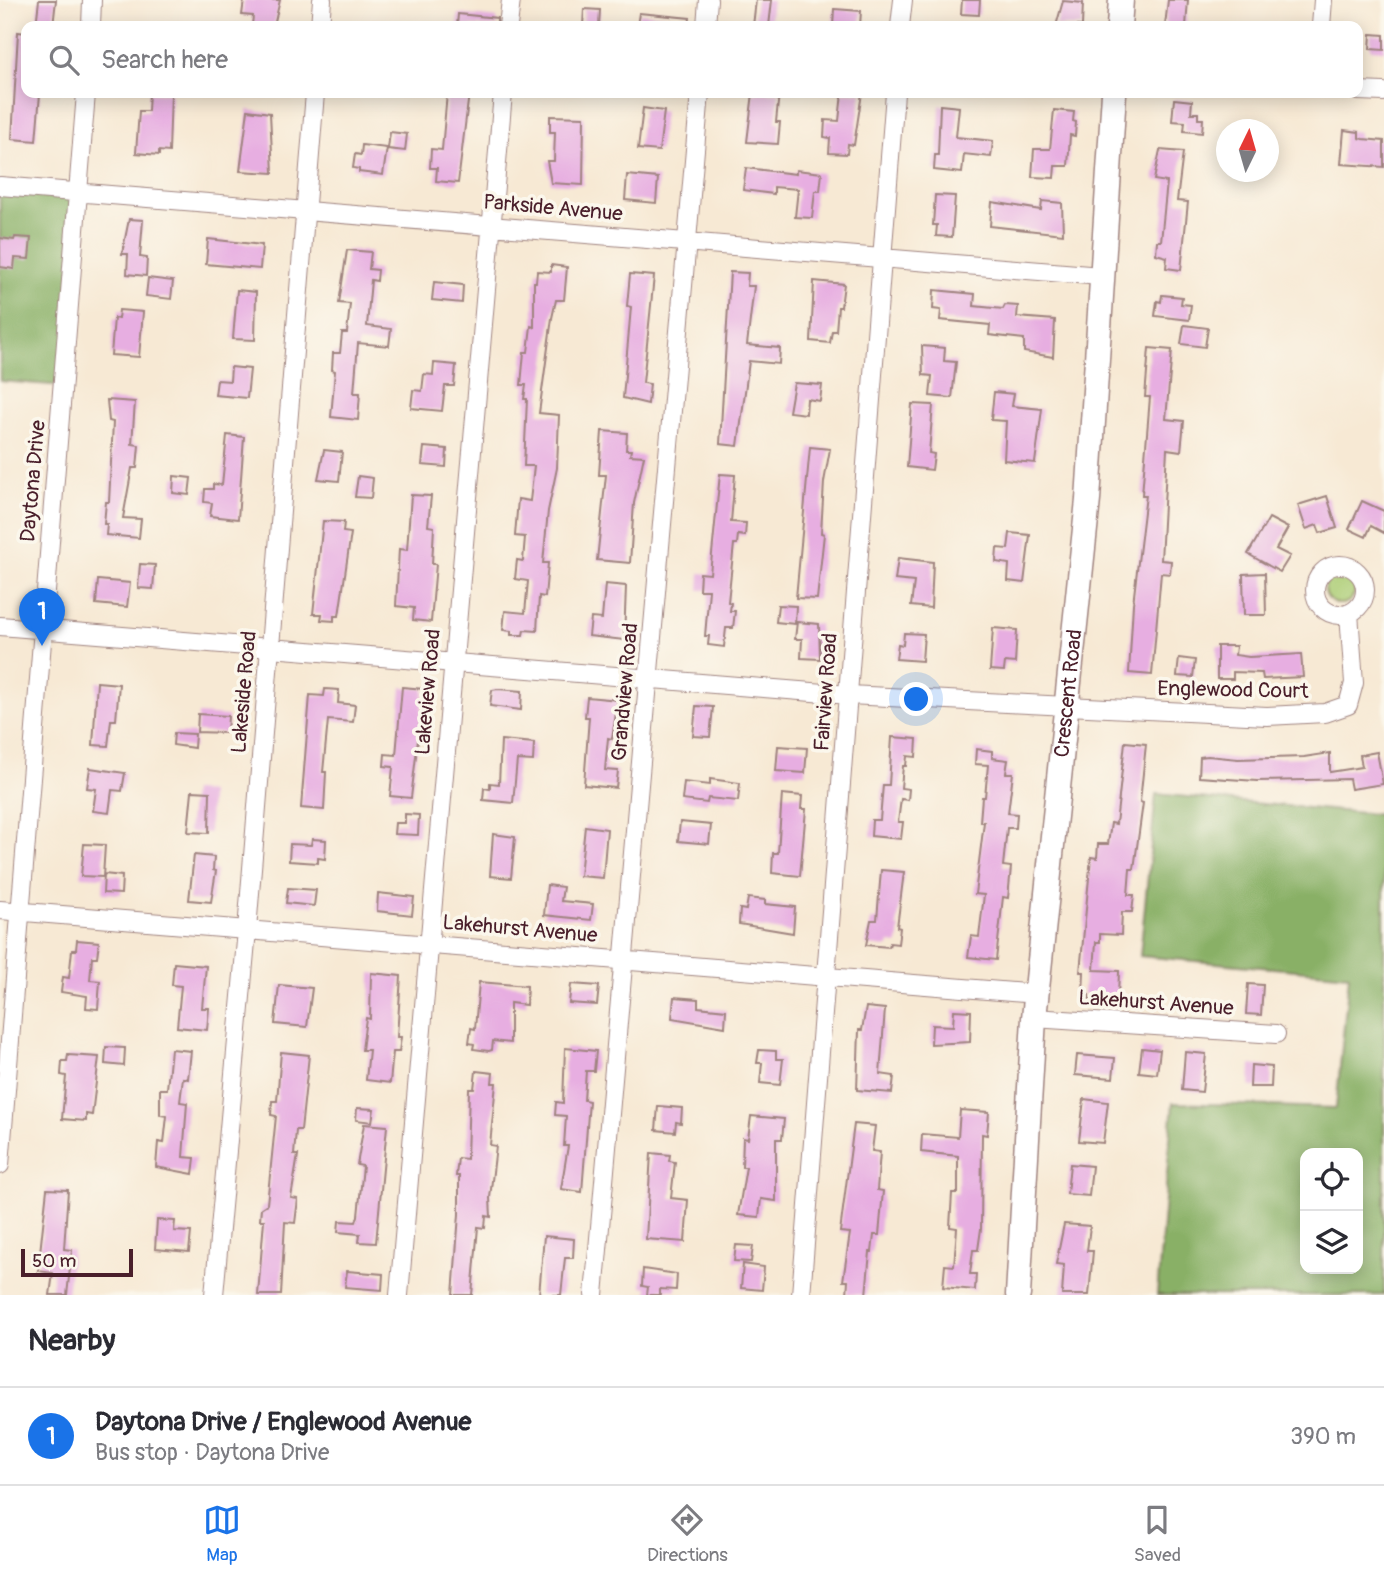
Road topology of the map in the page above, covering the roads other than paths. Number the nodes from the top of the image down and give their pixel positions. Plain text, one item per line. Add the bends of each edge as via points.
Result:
1 (92, 0) edge
2 (322, 0) edge
3 (511, 0) edge
4 (708, 0) edge
5 (903, 0) edge
6 (1121, 0) edge
7 (1323, 0) edge
8 (90, 21) edge
9 (320, 21) edge
10 (509, 21) edge
11 (706, 21) edge
12 (901, 21) edge
13 (1119, 21) edge
14 (1321, 21) edge
15 (1363, 91) edge
16 (1384, 92) edge
17 (86, 98) edge
18 (315, 98) edge
19 (503, 98) edge
20 (700, 98) edge
21 (895, 98) edge
22 (1114, 98) edge
23 (0, 187) edge
24 (79, 193) junction
25 (305, 211) junction
26 (492, 225) junction
27 (687, 243) junction
28 (882, 258) junction
29 (1101, 276) junction
30 (1349, 613) dead end
31 (0, 626) edge
32 (44, 630) junction
33 (270, 648) junction
34 (454, 664) junction
35 (649, 679) junction
36 (849, 695) junction
37 (1066, 708) junction
38 (0, 910) edge
39 (21, 911) junction
40 (247, 930) junction
41 (429, 944) junction
42 (624, 961) junction
43 (826, 977) junction
44 (1035, 1006) junction
45 (1276, 1034) dead end
46 (0, 1165) edge
47 (214, 1295) edge
48 (399, 1295) edge
49 (594, 1295) edge
50 (801, 1295) edge
51 (1018, 1295) edge

1 - 8 street
2 - 9 street
3 - 10 street
4 - 11 street
5 - 12 street
6 - 13 street
7 - 14 street
15 - 16 street
17 - 24 street, Daytona Drive
18 - 25 street, Lakeside Road
19 - 26 street, Lakeview Road
20 - 27 street, Grandview Road
21 - 28 street, Fairview Road
22 - 29 street, Crescent Road
23 - 24 street, Parkside Avenue
24 - 25 street, Parkside Avenue
24 - 32 street, Daytona Drive
25 - 26 street, Parkside Avenue
25 - 33 street, Lakeside Road
26 - 27 street, Parkside Avenue
26 - 34 street, Lakeview Road
27 - 28 street, Parkside Avenue
27 - 35 street, Grandview Road
28 - 29 street, Parkside Avenue
28 - 36 street, Fairview Road
29 - 37 street, Crescent Road via 1087,500
30 - 37 street, Englewood Court via 1354,683 1348,705 1339,709 1267,716
31 - 32 street
32 - 33 street
32 - 39 street, Daytona Drive
33 - 34 street
33 - 40 street, Lakeside Road
34 - 35 street
34 - 41 street, Lakeview Road
35 - 36 street
35 - 42 street, Grandview Road
36 - 37 street
36 - 43 street, Fairview Road
37 - 44 street, Crescent Road
38 - 39 street, Lakehurst Avenue
39 - 40 street, Lakehurst Avenue
39 - 46 street, Daytona Drive
40 - 41 street, Lakehurst Avenue
40 - 47 street, Lakeside Road
41 - 42 street, Lakehurst Avenue
41 - 48 street, Lakeview Road
42 - 43 street, Lakehurst Avenue
42 - 49 street, Grandview Road
43 - 44 street, Lakehurst Avenue
43 - 50 street, Fairview Road
44 - 45 street, Lakehurst Avenue
44 - 51 street, Crescent Road

